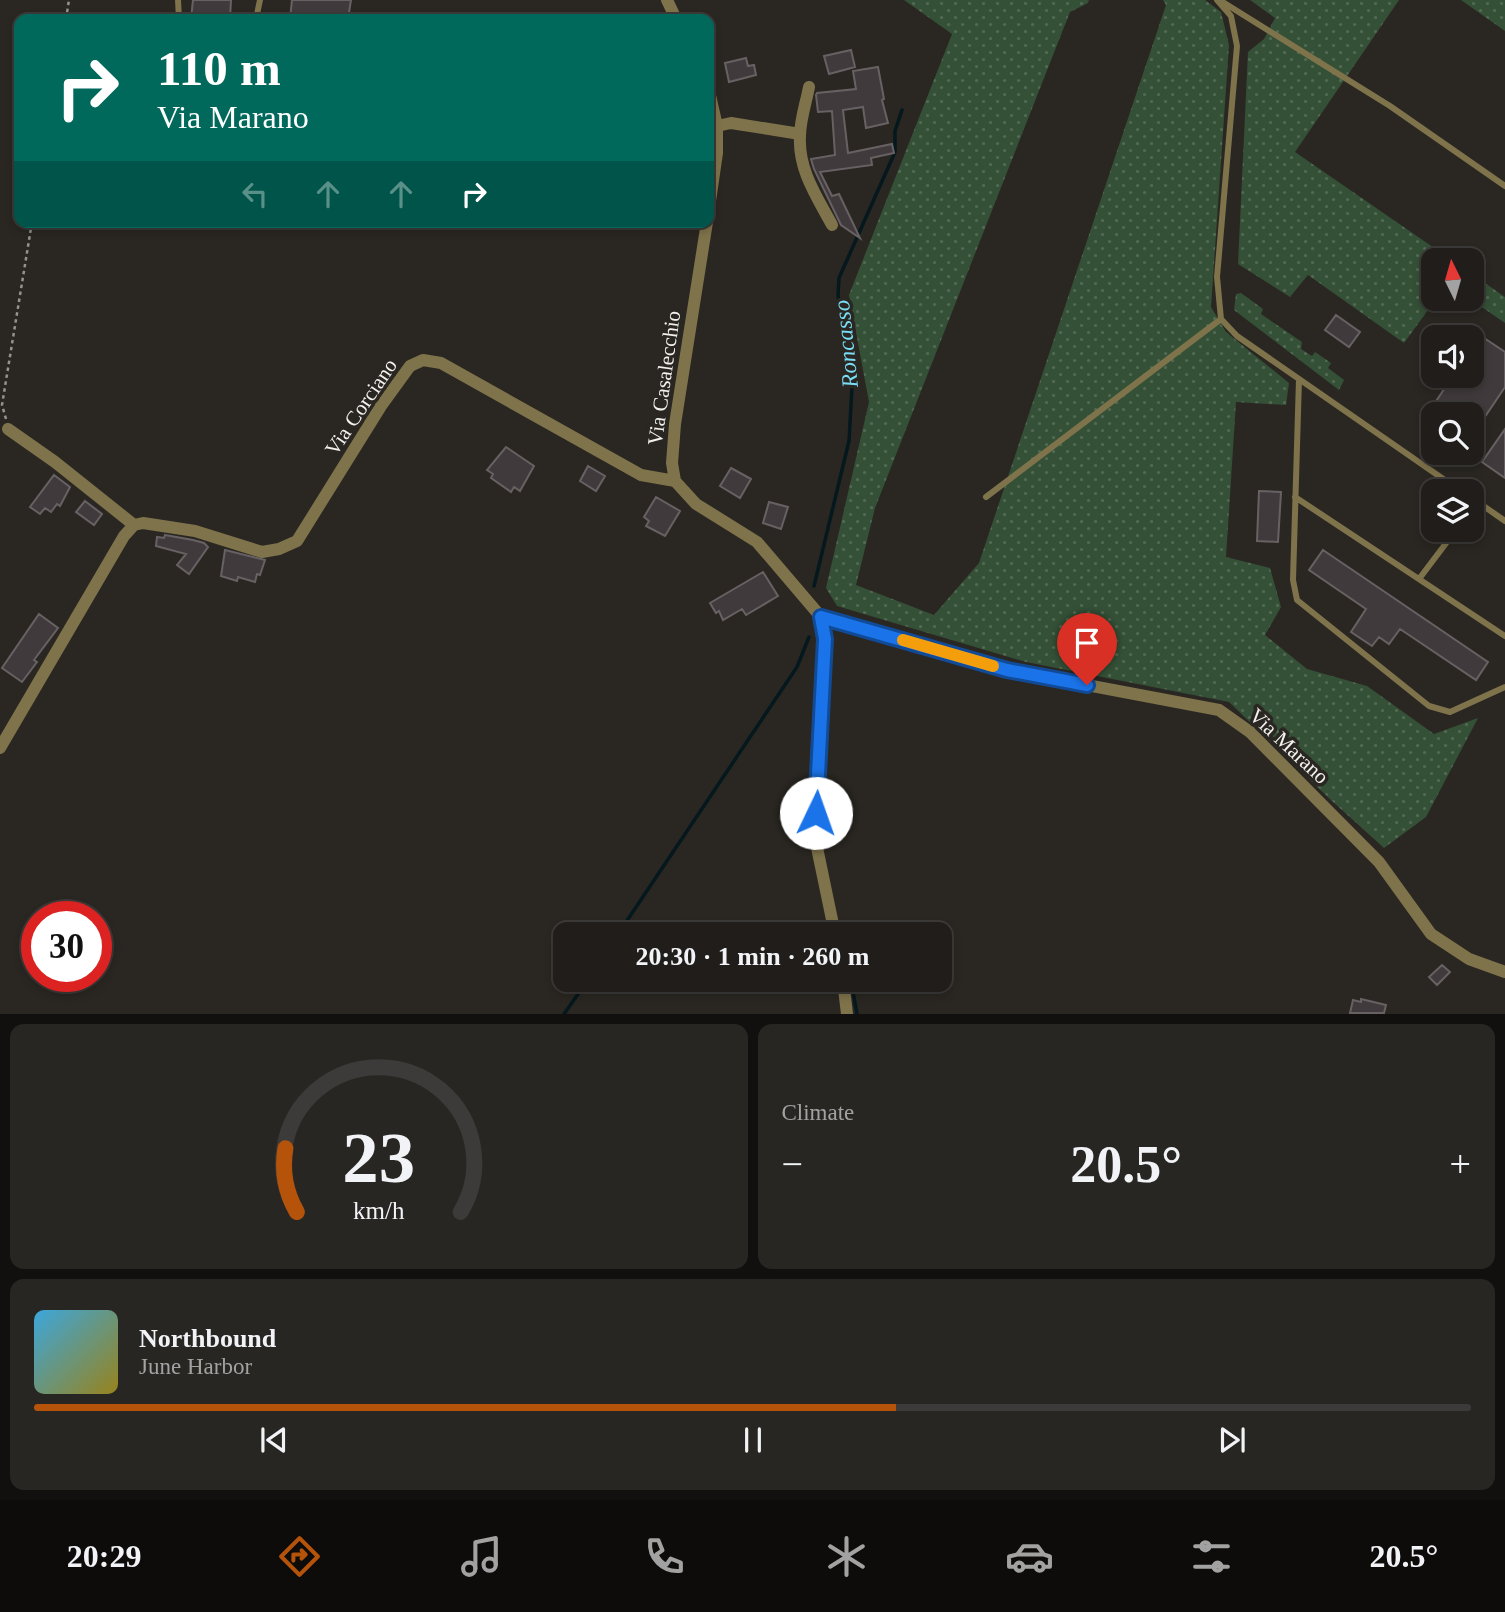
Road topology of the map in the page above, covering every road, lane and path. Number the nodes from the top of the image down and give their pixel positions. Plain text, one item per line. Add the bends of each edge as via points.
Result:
1 (1218, 0) edge
2 (809, 87) dead end
3 (714, 112) edge
4 (717, 125) junction
5 (800, 134) junction
6 (714, 174) edge
7 (1505, 186) edge
8 (832, 225) dead end
9 (31, 228) edge
10 (706, 228) edge
11 (1221, 319) junction
12 (1299, 379) junction
13 (8, 429) joint
14 (1443, 479) edge
15 (675, 481) junction
16 (986, 497) dead end
17 (1296, 497) junction
18 (1484, 507) edge
19 (1505, 521) edge
20 (134, 525) junction
21 (1447, 542) edge
22 (1419, 579) junction
23 (821, 617) junction
24 (1505, 636) edge
25 (1505, 687) edge
26 (0, 748) edge
27 (832, 922) edge
28 (1505, 972) edge
29 (844, 992) edge
30 (847, 1013) edge

1 - 7 lane via 1390,106
1 - 11 lane via 1231,16 1237,46 1217,277
2 - 5 street
3 - 4 street
4 - 5 street
4 - 6 street
5 - 8 street via 807,179
9 - 13 path via 2,405
10 - 15 street, Via Casalecchio via 675,425
11 - 12 lane
11 - 16 lane
12 - 14 lane
12 - 17 lane
13 - 20 street
15 - 20 street, Via Corciano via 641,475 441,363 423,360 410,366 381,406 297,541 262,552 195,531
15 - 23 street via 696,504 757,542
17 - 22 lane
17 - 25 lane via 1293,580 1297,600 1429,706 1450,712
18 - 19 lane
20 - 26 street
21 - 22 lane
22 - 24 lane
23 - 27 street via 825,639 815,838
23 - 28 street, Via Marano via 1007,670 1219,710 1250,732 1379,862 1432,934 1469,959
29 - 30 street

